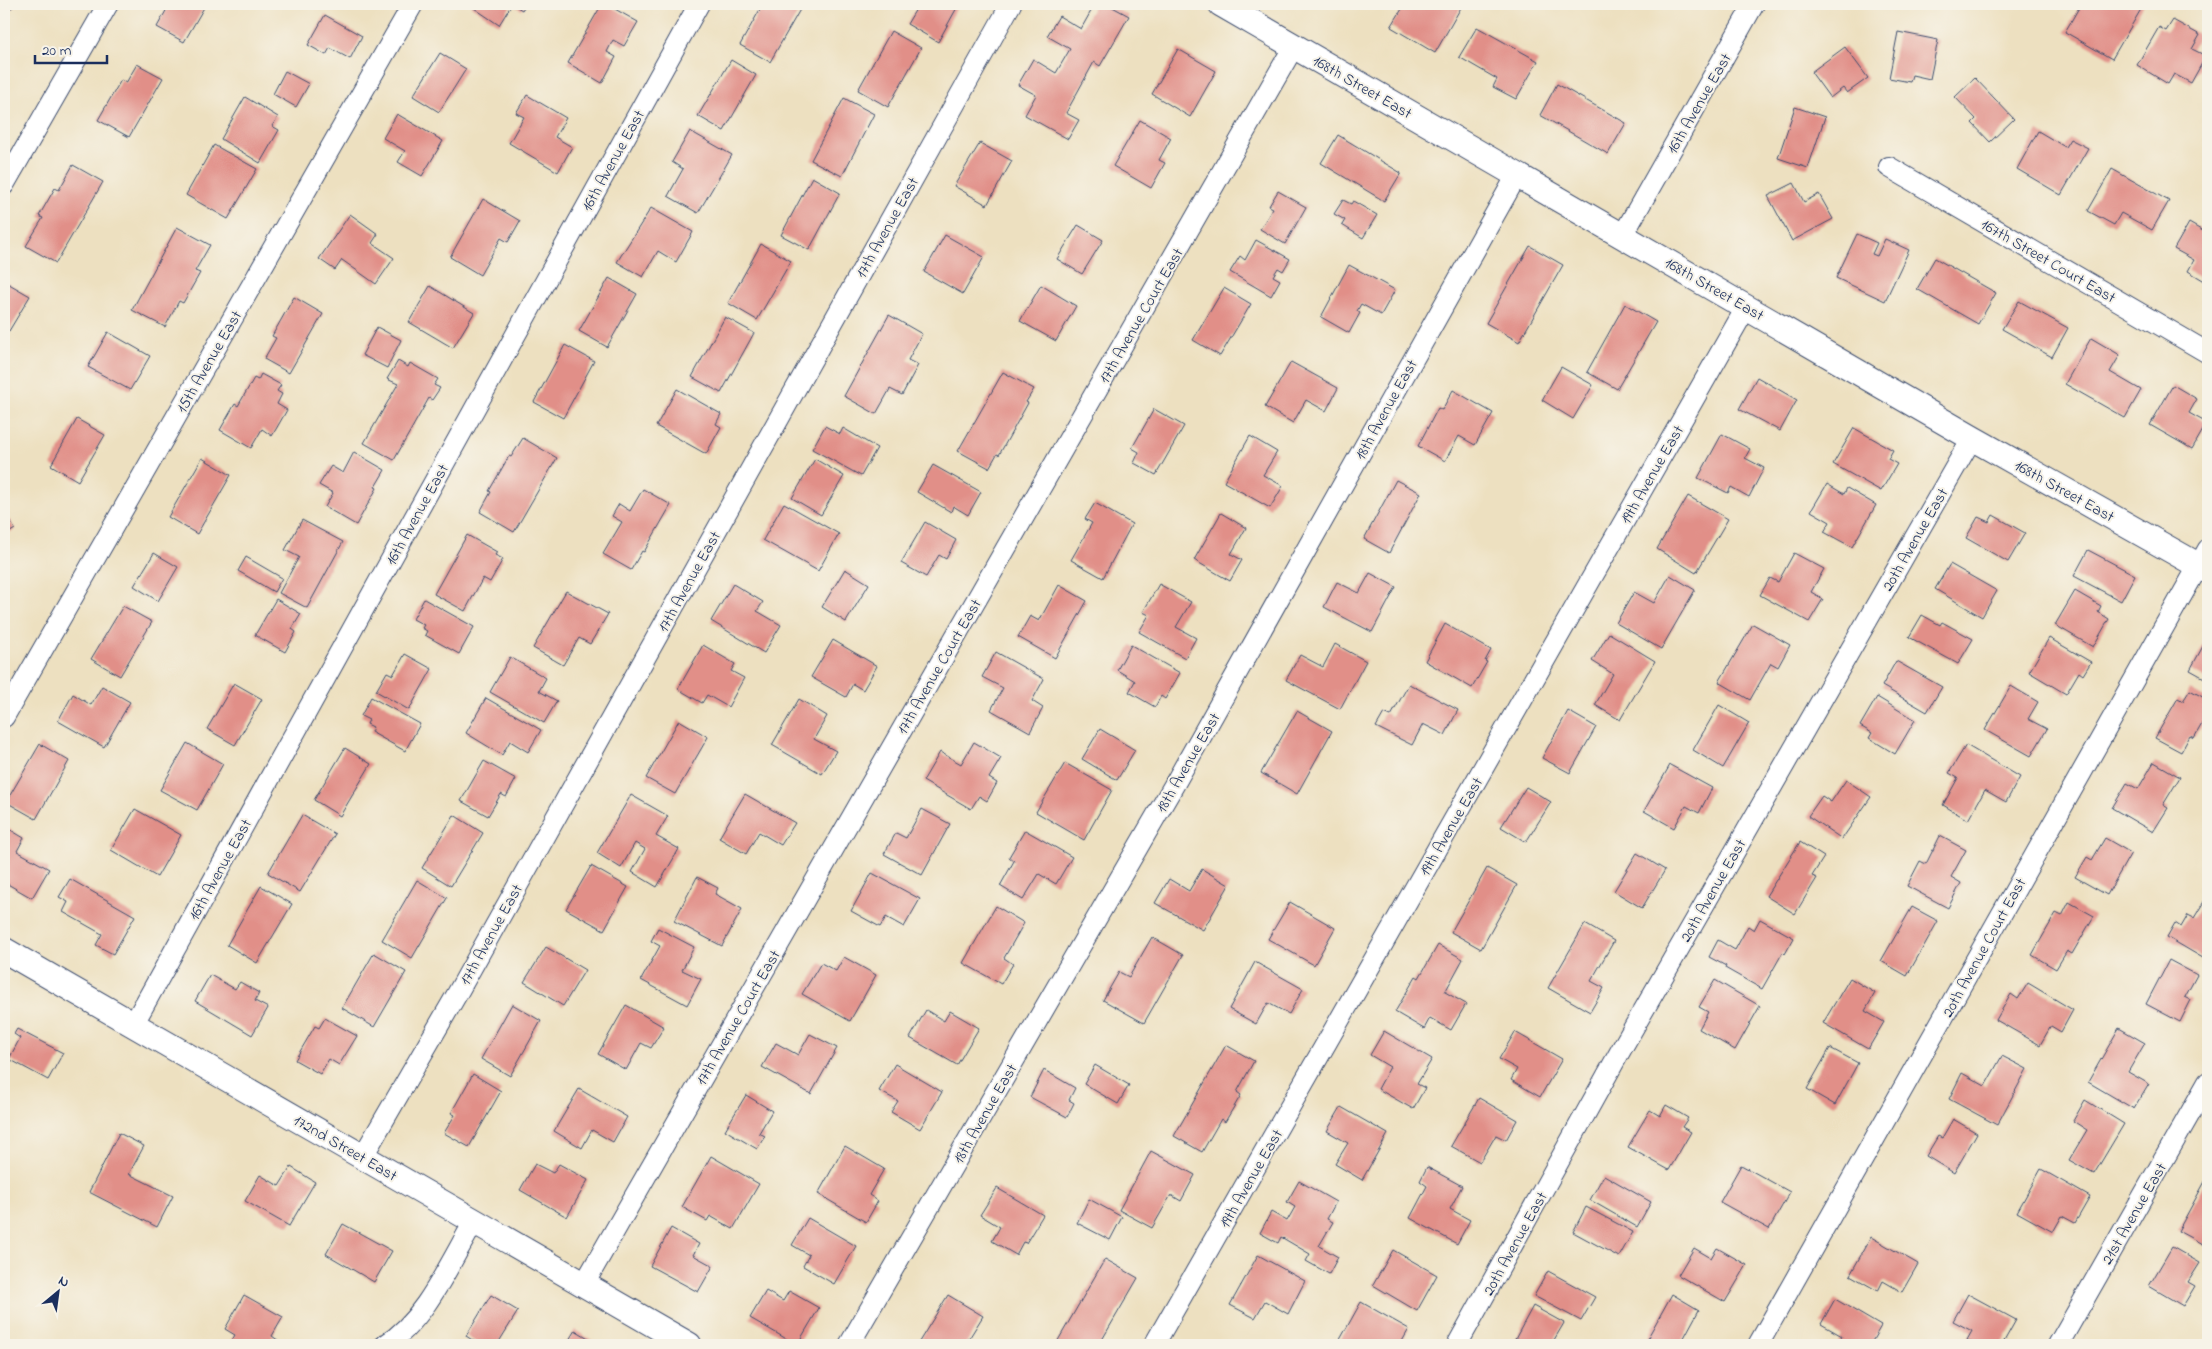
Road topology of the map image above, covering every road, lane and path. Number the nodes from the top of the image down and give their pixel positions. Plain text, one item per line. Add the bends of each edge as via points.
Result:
1 (108, 4) edge
2 (413, 4) edge
3 (699, 4) edge
4 (1011, 4) edge
5 (1221, 4) edge
6 (1754, 4) edge
7 (1294, 46) junction
8 (1889, 167) dead end
9 (1517, 175) junction
10 (4, 185) edge
11 (1623, 235) junction
12 (1747, 306) junction
13 (2208, 353) edge
14 (1972, 438) junction
15 (2205, 562) edge
16 (4, 717) edge
17 (4, 950) edge
18 (132, 1025) junction
19 (2208, 1082) edge
20 (363, 1156) junction
21 (474, 1222) junction
22 (583, 1286) junction
23 (385, 1345) edge
24 (689, 1345) edge
25 (849, 1345) edge
26 (1154, 1345) edge
27 (1458, 1345) edge
28 (1758, 1345) edge
29 (2058, 1345) edge

1 - 10 street
2 - 16 street, 15th Avenue East
3 - 18 street, 16th Avenue East
4 - 20 street, 17th Avenue East
5 - 7 street, 168th Street East
6 - 11 street, 16th Avenue East
7 - 9 street, 168th Street East
7 - 22 street, 17th Avenue Court East
8 - 13 street, 167th Street Court East
9 - 11 street, 168th Street East
9 - 25 street, 18th Avenue East via 1174,785
11 - 12 street, 168th Street East
12 - 14 street, 168th Street East
12 - 26 street, 19th Avenue East
14 - 15 street, 168th Street East
14 - 27 street, 20th Avenue East via 1622,1048
15 - 28 street, 20th Avenue Court East
17 - 18 street, 172nd Street East
18 - 20 street, 172nd Street East
19 - 29 street, 21st Avenue East
20 - 21 street, 172nd Street East
21 - 22 street, 172nd Street East
21 - 23 street via 418,1317
22 - 24 street, 172nd Street East

